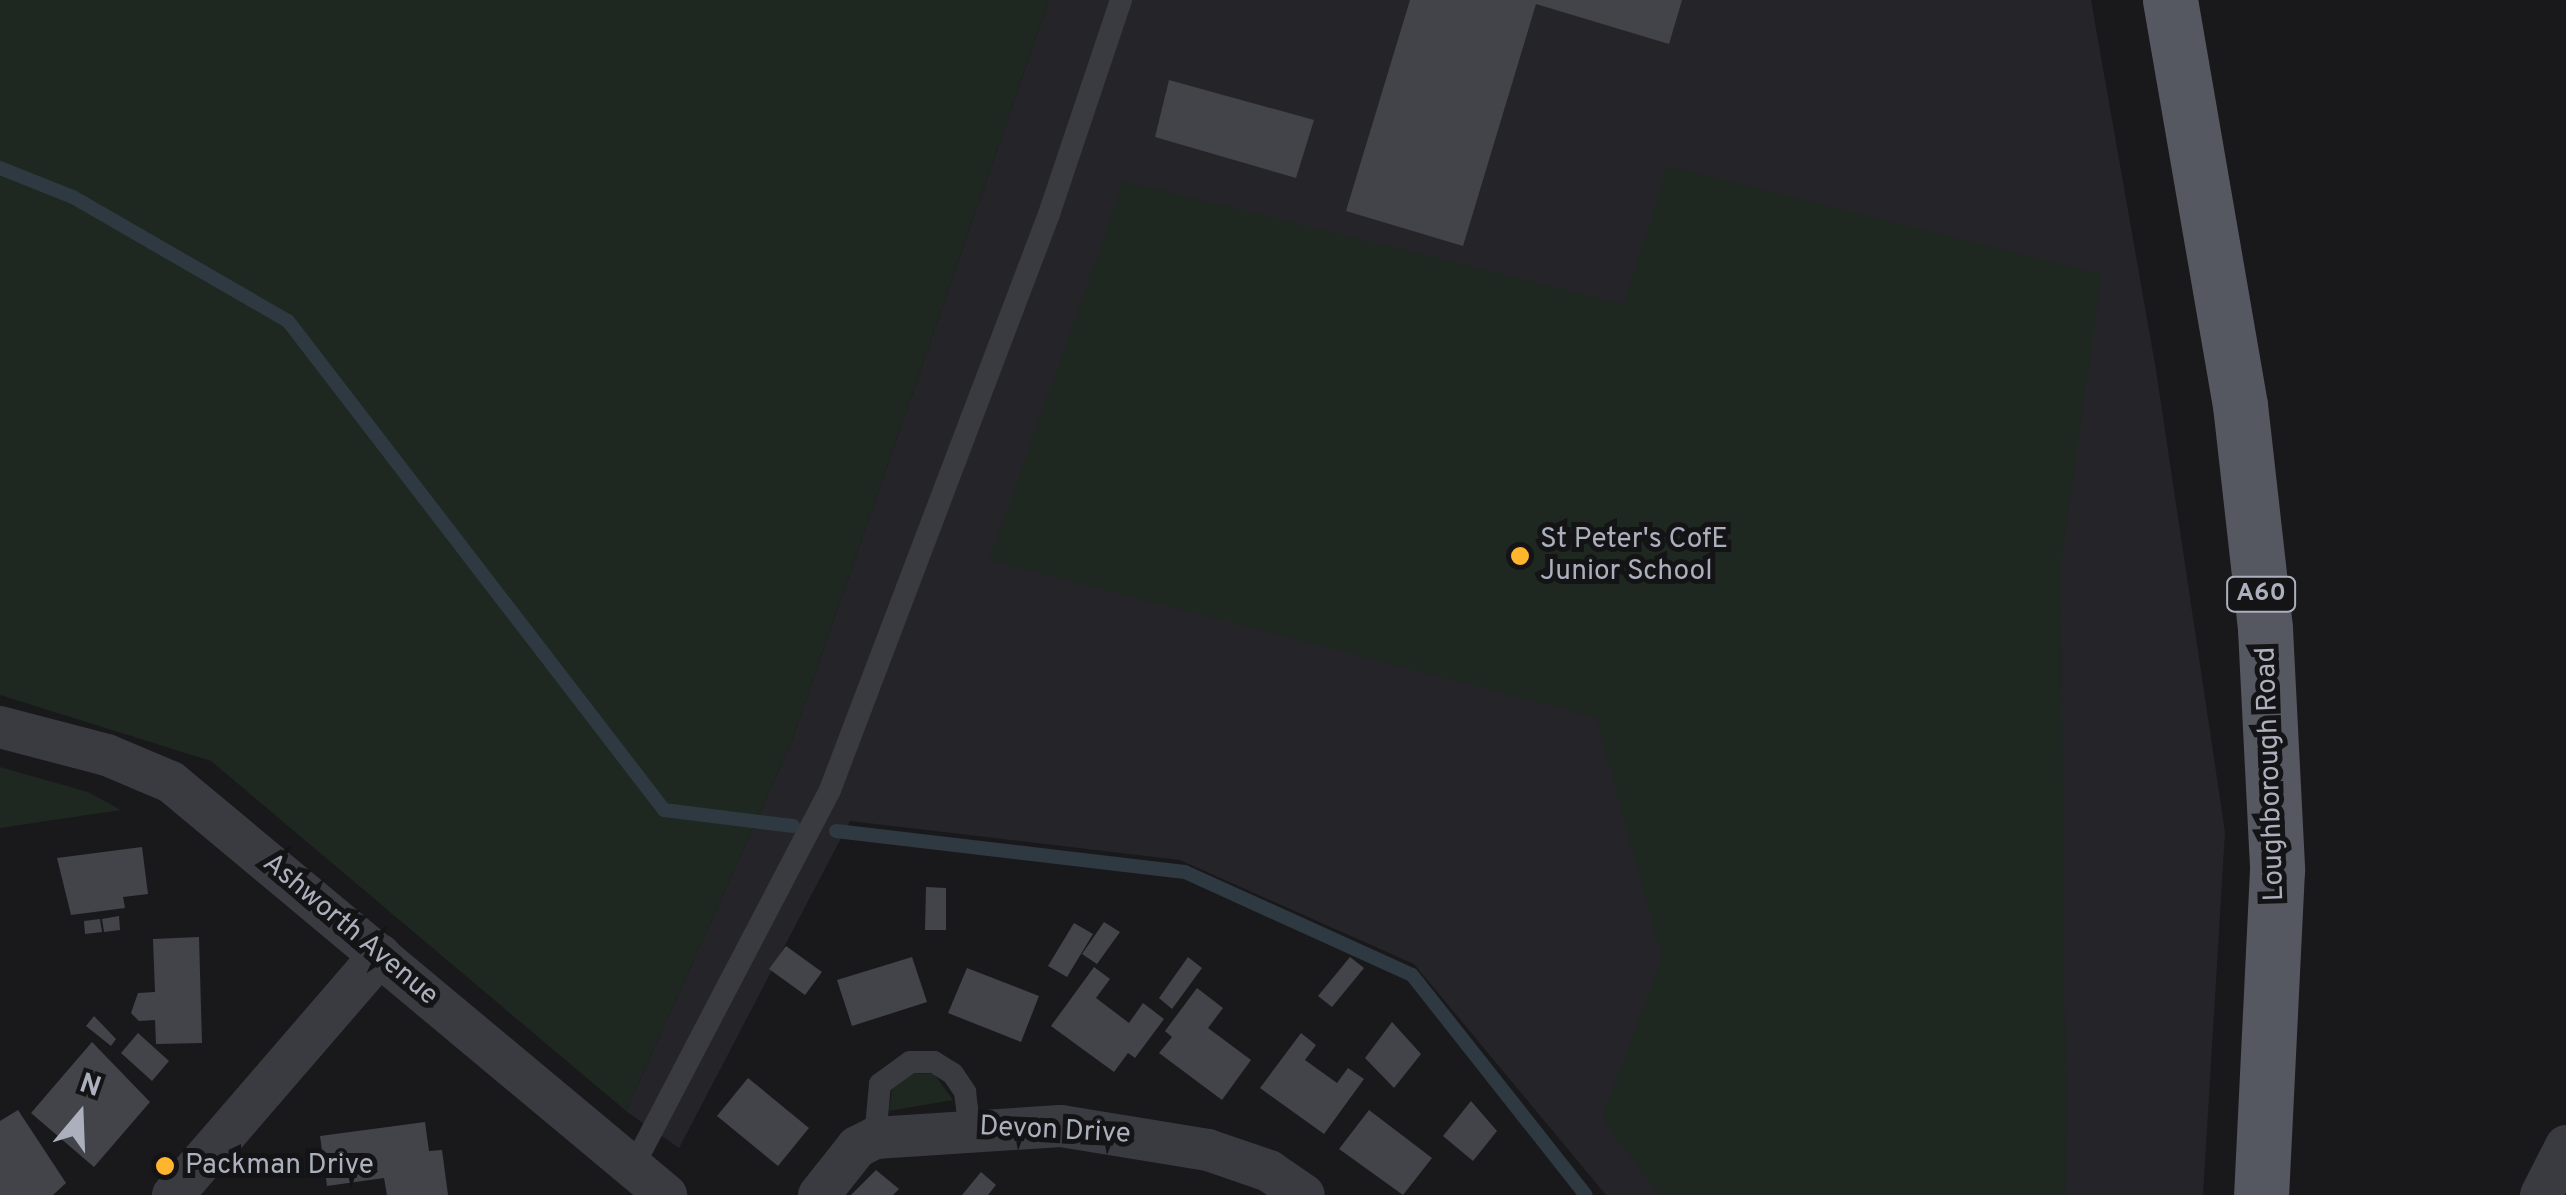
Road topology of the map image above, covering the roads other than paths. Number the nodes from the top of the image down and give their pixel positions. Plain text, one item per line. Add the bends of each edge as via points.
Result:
1 (1121, 0) edge
2 (2170, 0) edge
3 (0, 727) edge
4 (380, 955) junction
5 (969, 1127) junction
6 (875, 1138) junction
7 (2566, 1146) edge
8 (632, 1167) junction
9 (174, 1195) edge
10 (666, 1195) edge
11 (819, 1195) edge
12 (1304, 1195) edge
13 (2261, 1195) edge
14 (2541, 1195) edge

1 - 8 lane via 1050,214 830,790
2 - 13 main road, Loughborough Road / A60 via 2240,405 2266,629 2277,870
3 - 4 street, Ashworth Avenue via 107,755 172,782
4 - 8 street, Ashworth Avenue
4 - 9 street
5 - 6 street, Devon Drive
5 - 6 lane via 965,1092 954,1074 934,1062 910,1062 880,1084
5 - 12 street, Devon Drive via 1137,1134 1243,1161
6 - 11 street via 857,1147
7 - 14 street
8 - 10 street, Ashworth Avenue

